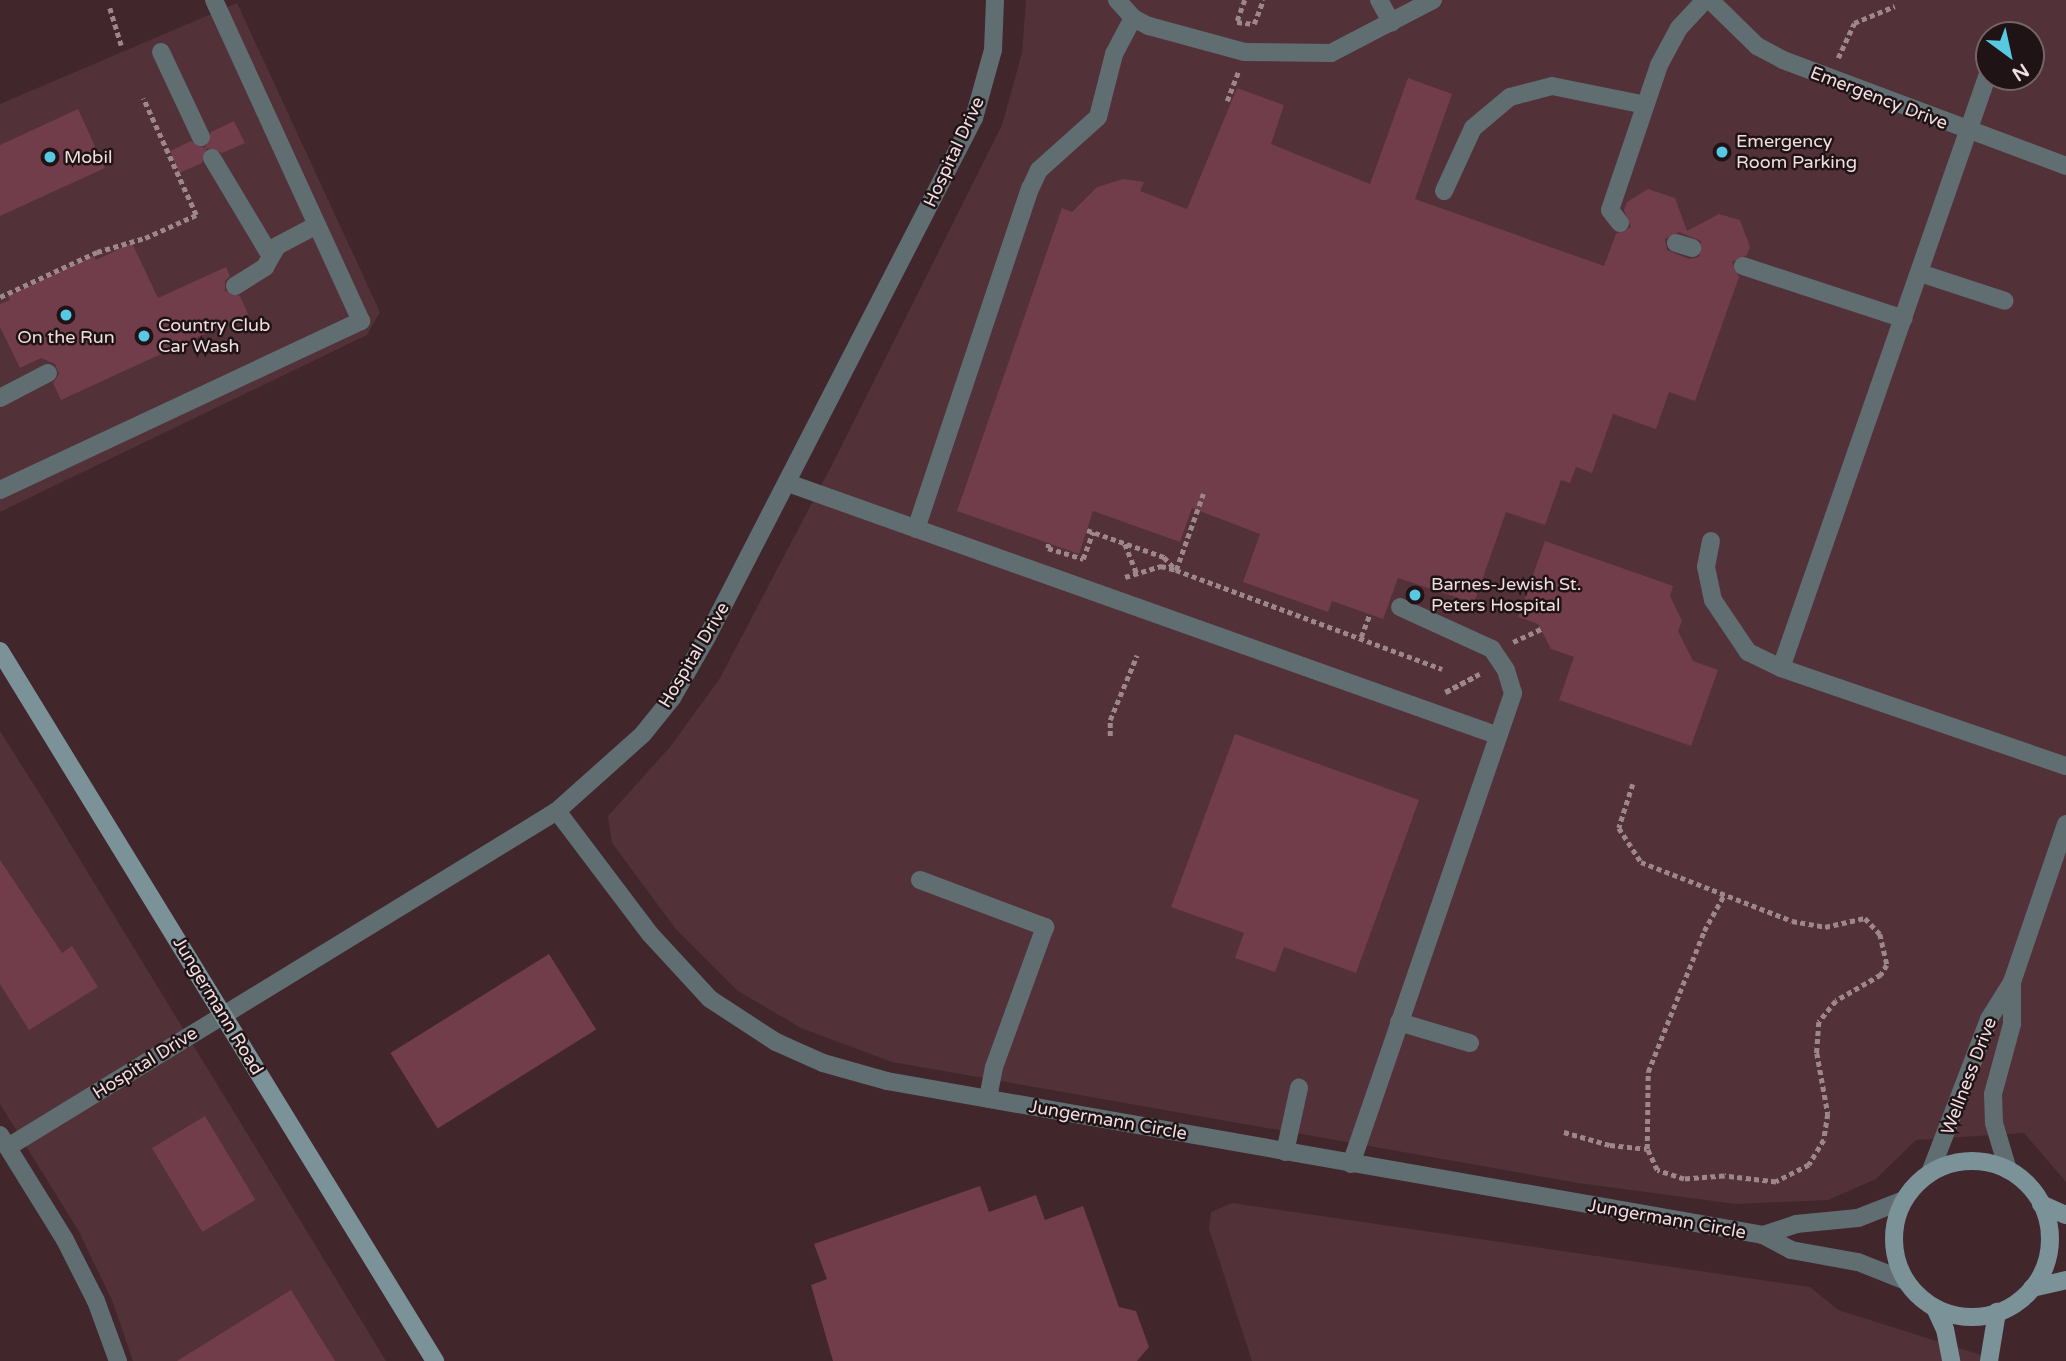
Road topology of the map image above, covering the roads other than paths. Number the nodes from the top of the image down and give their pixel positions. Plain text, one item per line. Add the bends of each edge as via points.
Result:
1 (214, 0) edge
2 (995, 0) edge
3 (1117, 0) edge
4 (1379, 0) edge
5 (1433, 0) edge
6 (1707, 0) edge
7 (1133, 18) junction
8 (1392, 23) junction
9 (161, 52) dead end
10 (1983, 91) edge
11 (1645, 105) junction
12 (1969, 133) junction
13 (201, 136) dead end
14 (212, 158) dead end
15 (2066, 166) edge
16 (1444, 191) dead end
17 (1620, 223) dead end
18 (317, 225) junction
19 (270, 255) junction
20 (1743, 266) dead end
21 (1920, 273) junction
22 (235, 286) dead end
23 (2005, 301) dead end
24 (1904, 319) junction
25 (48, 373) dead end
26 (0, 398) edge
27 (788, 483) junction
28 (0, 490) edge
29 (916, 528) junction
30 (1711, 541) dead end
31 (1400, 607) dead end
32 (0, 651) edge
33 (1781, 668) junction
34 (1496, 736) junction
35 (2066, 766) edge
36 (557, 811) junction
37 (2066, 824) edge
38 (920, 880) dead end
39 (2012, 982) junction
40 (224, 1015) junction
41 (1399, 1022) junction
42 (1470, 1043) dead end
43 (1299, 1088) dead end
44 (988, 1098) junction
45 (4, 1141) edge
46 (1284, 1152) junction
47 (1351, 1164) junction
48 (2008, 1170) junction
49 (1930, 1173) junction
50 (1905, 1200) junction
51 (2041, 1204) junction
52 (2066, 1215) edge
53 (1763, 1235) junction
54 (2066, 1280) edge
55 (1906, 1281) junction
56 (2032, 1288) junction
57 (1935, 1308) junction
58 (1997, 1312) junction
59 (118, 1361) edge
60 (435, 1361) edge
61 (1951, 1361) edge
62 (1989, 1361) edge

1 - 18 street
2 - 27 street, Hospital Drive via 993,50 974,118
3 - 7 street
4 - 8 street
5 - 8 street
6 - 11 street via 1679,28
6 - 12 street, Emergency Drive via 1758,46 1783,60
7 - 8 street via 1245,52 1331,53
7 - 29 street via 1114,54 1098,117 1040,170 1030,188
9 - 13 street
10 - 12 street
11 - 16 street via 1552,86 1510,97 1473,128
11 - 17 street via 1610,210
12 - 15 street, Emergency Drive
12 - 21 street
14 - 19 street
18 - 19 street via 276,246
18 - 28 street via 361,321
19 - 22 street via 256,276
20 - 24 street
21 - 23 street
21 - 24 street
24 - 33 street
25 - 26 street
27 - 29 street
27 - 36 street, Hospital Drive via 672,698 606,771
29 - 34 street
30 - 33 street via 1706,567 1713,600 1748,652
31 - 34 street via 1472,637 1499,657 1513,693
32 - 40 street, Jungermann Road
33 - 35 street
34 - 41 street
36 - 40 street, Hospital Drive
36 - 44 street, Jungermann Circle via 680,969 735,1018 776,1042 846,1071
37 - 39 street, Wellness Drive
38 - 44 street via 1045,927 994,1067
39 - 48 street, Wellness Drive via 2012,1024 1993,1094 1994,1123
39 - 49 street, Wellness Drive via 1989,1019
40 - 45 street, Hospital Drive
40 - 60 street, Jungermann Road
41 - 42 street
41 - 47 street
43 - 46 street
44 - 46 street, Jungermann Circle
45 - 59 street via 65,1240 96,1301
46 - 47 street, Jungermann Circle
47 - 53 street, Jungermann Circle
48 - 49 street via 1966,1161
48 - 51 street
49 - 50 street
50 - 53 street, Jungermann Circle via 1858,1218 1796,1224
50 - 55 street via 1894,1236 1895,1256
51 - 52 street
51 - 56 street via 2049,1246
53 - 55 street, Jungermann Circle via 1791,1250 1858,1262
54 - 56 street
55 - 57 street
56 - 58 street
57 - 58 street via 1967,1317
57 - 61 street via 1945,1329
58 - 62 street

